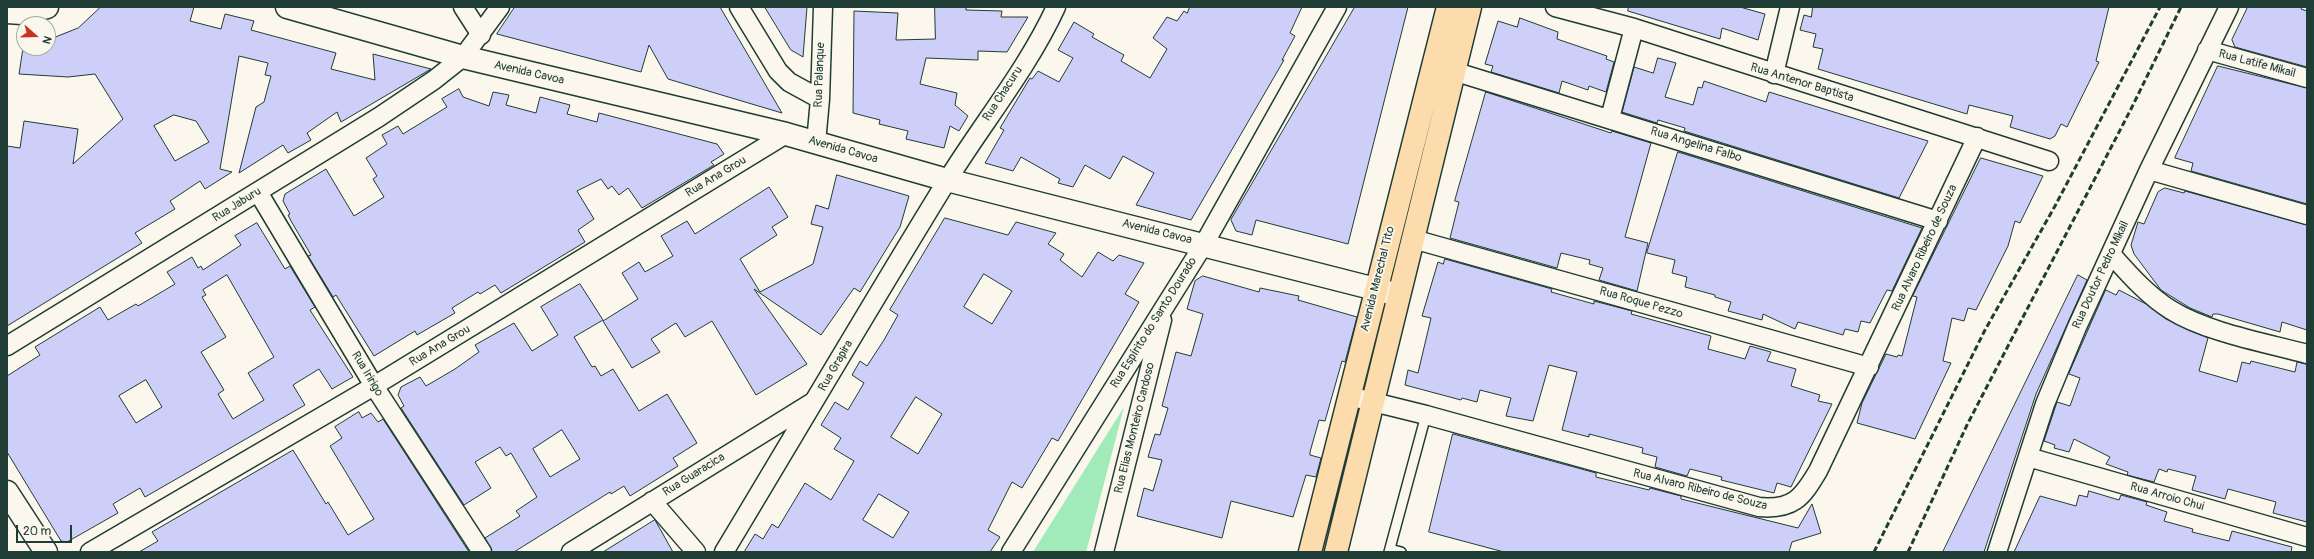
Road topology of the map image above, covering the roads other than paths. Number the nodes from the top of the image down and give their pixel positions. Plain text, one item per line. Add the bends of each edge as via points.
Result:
1 (47, 7) edge
2 (287, 7) edge
3 (463, 7) edge
4 (500, 7) edge
5 (740, 7) edge
6 (822, 7) edge
7 (1056, 7) edge
8 (1337, 7) edge
9 (1448, 7) edge
10 (1470, 7) edge
11 (1555, 7) edge
12 (1790, 7) edge
13 (2229, 7) edge
14 (7, 12) edge
15 (1634, 28) junction
16 (481, 34) junction
17 (2207, 50) junction
18 (463, 57) junction
19 (1453, 71) junction
20 (1774, 74) junction
21 (2307, 78) edge
22 (820, 99) junction
23 (1610, 118) junction
24 (786, 134) junction
25 (1977, 137) junction
26 (816, 143) junction
27 (2049, 161) dead end
28 (2149, 170) junction
29 (948, 180) junction
30 (258, 192) junction
31 (2307, 215) edge
32 (1938, 221) junction
33 (1413, 239) junction
34 (1204, 244) junction
35 (2111, 254) junction
36 (1376, 288) junction
37 (1399, 294) junction
38 (1166, 304) junction
39 (7, 346) edge
40 (2307, 354) edge
41 (1869, 367) junction
42 (374, 386) junction
43 (1349, 396) junction
44 (817, 400) junction
45 (1373, 402) junction
46 (1426, 415) junction
47 (2028, 457) junction
48 (7, 492) edge
49 (652, 501) junction
50 (2307, 537) edge
51 (1390, 551) edge
52 (46, 552) edge
53 (90, 552) edge
54 (482, 552) edge
55 (571, 552) edge
56 (696, 552) edge
57 (724, 552) edge
58 (1012, 552) edge
59 (1104, 552) edge
60 (1310, 552) edge
61 (1336, 552) edge
62 (1401, 552) edge
63 (1997, 552) edge

1 - 14 street via 22,13
2 - 18 street, Avenida Cavoa
3 - 16 street
4 - 16 street, Rua Jaburu
5 - 22 street via 778,71 789,82
6 - 22 street, Rua Palanque
7 - 29 street, Rua Chacuru
8 - 34 street, Rua Espírito do Santo Dourado
9 - 36 main road, Avenida Marechal Tito
10 - 19 main road, Avenida Marechal Tito
11 - 15 street, Rua Antenor Baptista
12 - 20 street
13 - 17 street, Rua Doutor Pedro Mikail
15 - 20 street, Rua Antenor Baptista
15 - 23 street
16 - 18 street, Rua Jaburu
17 - 21 street, Rua Latife Mikail
17 - 28 street, Rua Doutor Pedro Mikail
18 - 24 street, Avenida Cavoa
18 - 30 street, Rua Jaburu via 379,117
19 - 23 street, Rua Angelina Falbo
19 - 33 main road, Avenida Marechal Tito
20 - 25 street, Rua Antenor Baptista
22 - 26 street, Rua Palanque
23 - 32 street, Rua Angelina Falbo
24 - 26 street, Avenida Cavoa
24 - 42 street, Rua Ana Grou
25 - 27 street, Rua Antenor Baptista
25 - 32 street, Rua Alvaro Ribeiro de Souza
26 - 29 street, Avenida Cavoa
28 - 31 street
28 - 35 street, Rua Doutor Pedro Mikail
29 - 34 street, Avenida Cavoa
29 - 44 street, Rua Grapira
30 - 39 street, Rua Jaburu
30 - 42 street, Rua Iririgo
32 - 41 street, Rua Alvaro Ribeiro de Souza
33 - 37 main road, Avenida Marechal Tito
33 - 41 street, Rua Roque Pezzo
34 - 36 street, Avenida Cavoa
34 - 38 street, Rua Espírito do Santo Dourado
35 - 40 street via 2136,281 2172,311 2220,330
35 - 47 street, Rua Doutor Pedro Mikail via 2045,404
36 - 37 street, Avenida Cavoa
36 - 43 main road, Avenida Marechal Tito
37 - 45 main road, Avenida Marechal Tito
38 - 58 street, Rua Espírito do Santo Dourado
38 - 59 street, Rua Elias Monteiro Cardoso
41 - 46 street, Rua Alvaro Ribeiro de Souza via 1807,490 1795,502 1773,508 1759,507
42 - 53 street, Rua Ana Grou
42 - 54 street, Rua Iririgo
43 - 45 street, Rua Alvaro Ribeiro de Souza
43 - 60 main road, Avenida Marechal Tito
44 - 49 street, Rua Guaracica
44 - 57 street, Rua Grapira
45 - 46 street, Rua Alvaro Ribeiro de Souza
45 - 61 main road, Avenida Marechal Tito
46 - 51 lane
47 - 50 street, Rua Arroio Chui
47 - 63 street, Rua Doutor Pedro Mikail
48 - 52 street
49 - 55 street, Rua Guaracica
49 - 56 street
51 - 62 lane

